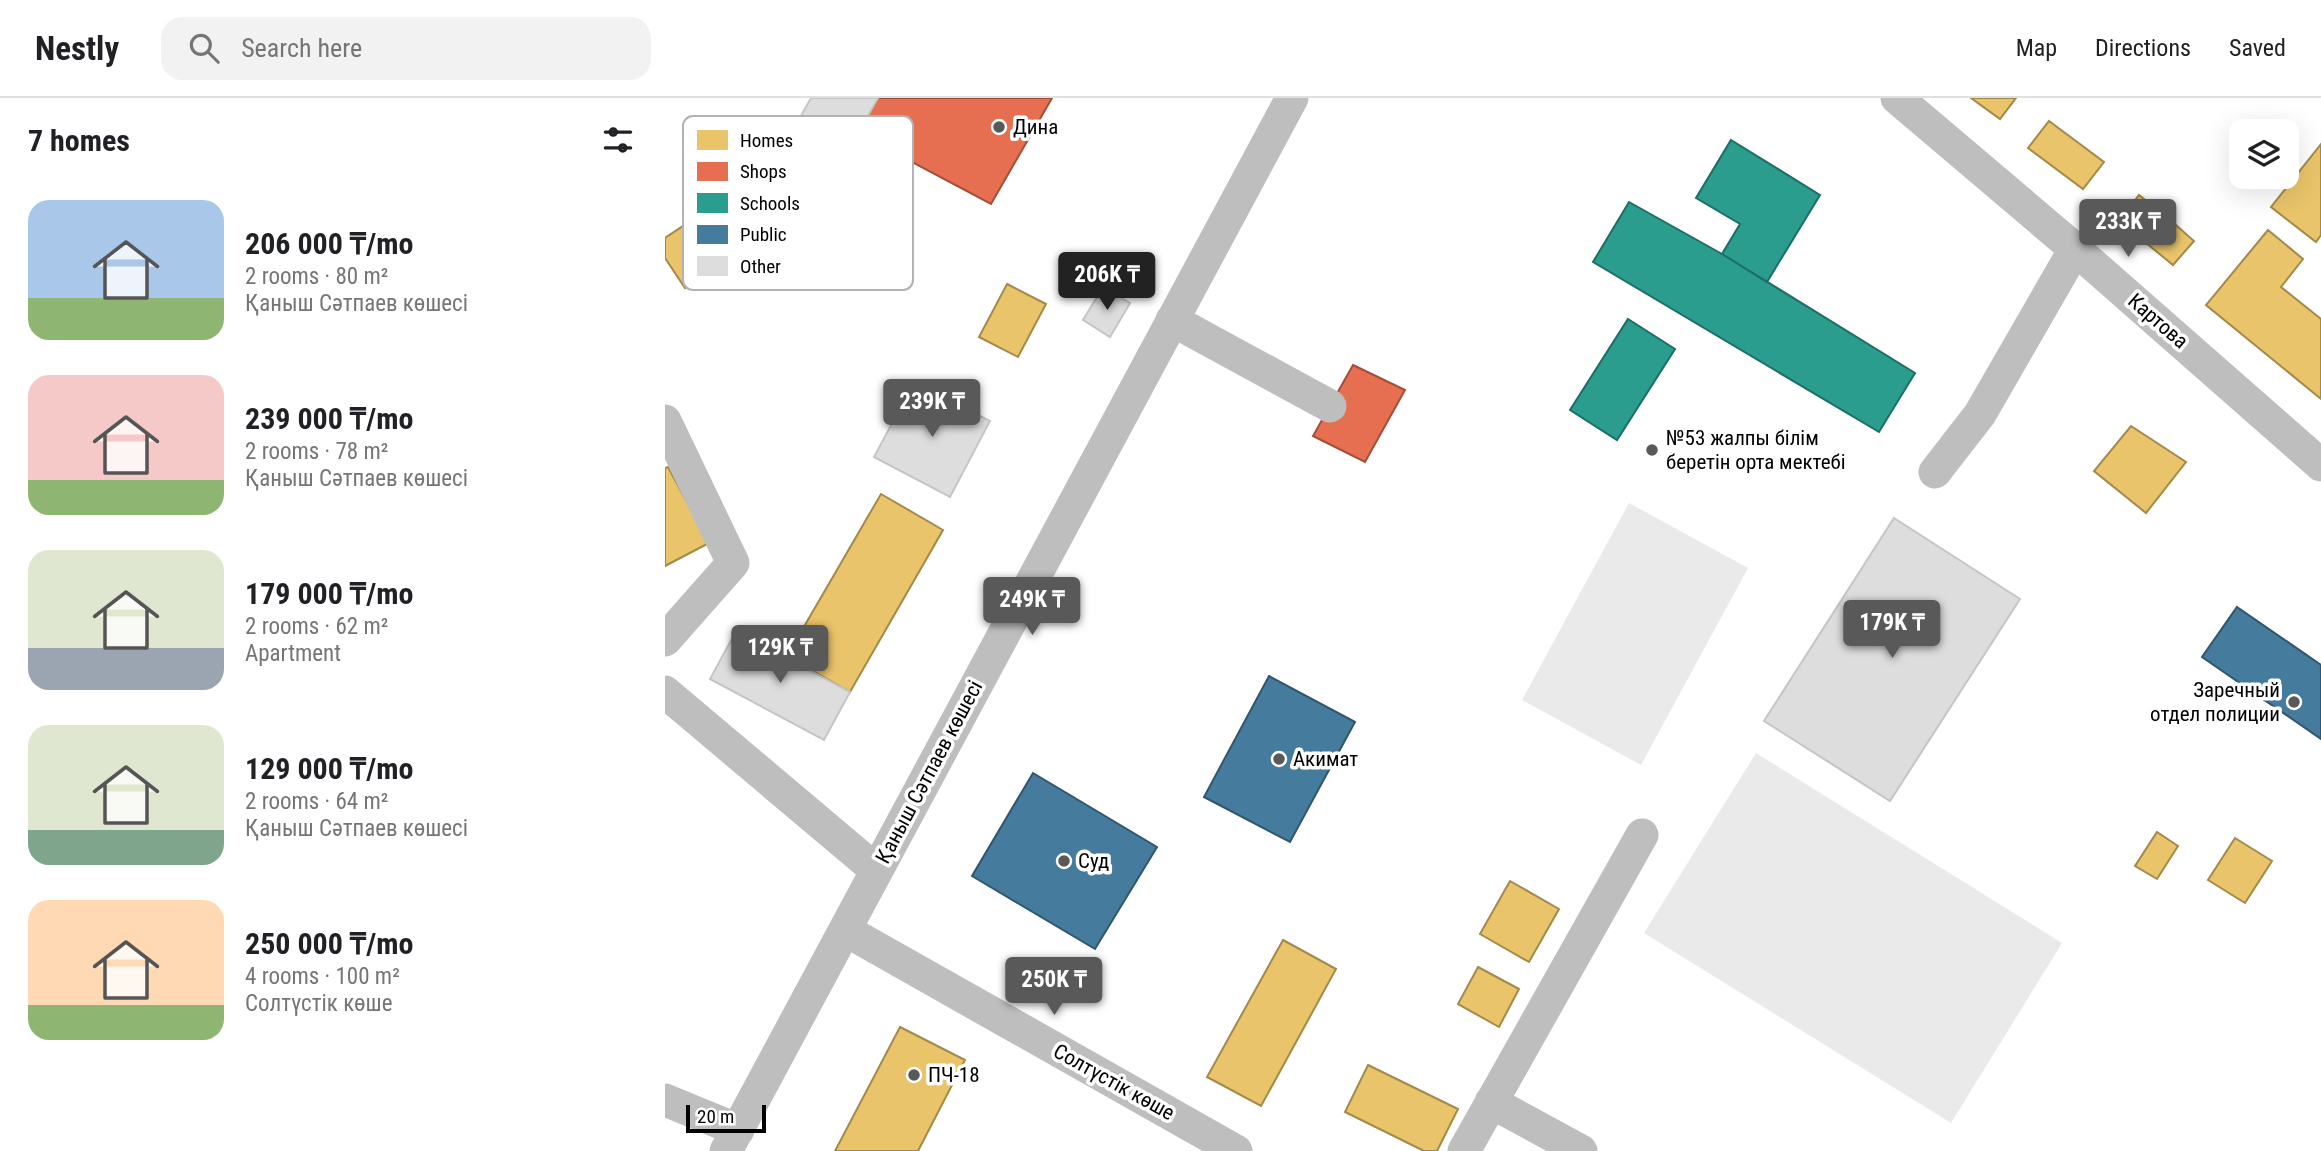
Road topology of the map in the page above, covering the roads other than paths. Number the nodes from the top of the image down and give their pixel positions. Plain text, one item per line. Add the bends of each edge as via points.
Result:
1 (1292, 98) edge
2 (1897, 98) edge
3 (2075, 249) junction
4 (1172, 320) junction
5 (1330, 406) dead end
6 (665, 421) edge
7 (2321, 465) edge
8 (1935, 472) dead end
9 (665, 640) edge
10 (665, 692) edge
11 (1642, 835) dead end
12 (876, 870) junction
13 (845, 930) junction
14 (665, 1100) edge
15 (1491, 1102) junction
16 (732, 1140) edge
17 (1236, 1151) edge
18 (1464, 1151) edge
19 (1581, 1151) edge

1 - 4 street, Қаныш Сәтпаев көшесі
2 - 3 street, Картова
3 - 7 street, Картова
3 - 8 street via 1980,414
4 - 5 street
4 - 12 street, Қаныш Сәтпаев көшесі
6 - 9 street via 733,563
10 - 12 street
11 - 15 street
12 - 13 street, Қаныш Сәтпаев көшесі
13 - 16 street, Қаныш Сәтпаев көшесі
13 - 17 street, Солтүстік көше
14 - 16 street
15 - 18 street
15 - 19 street

